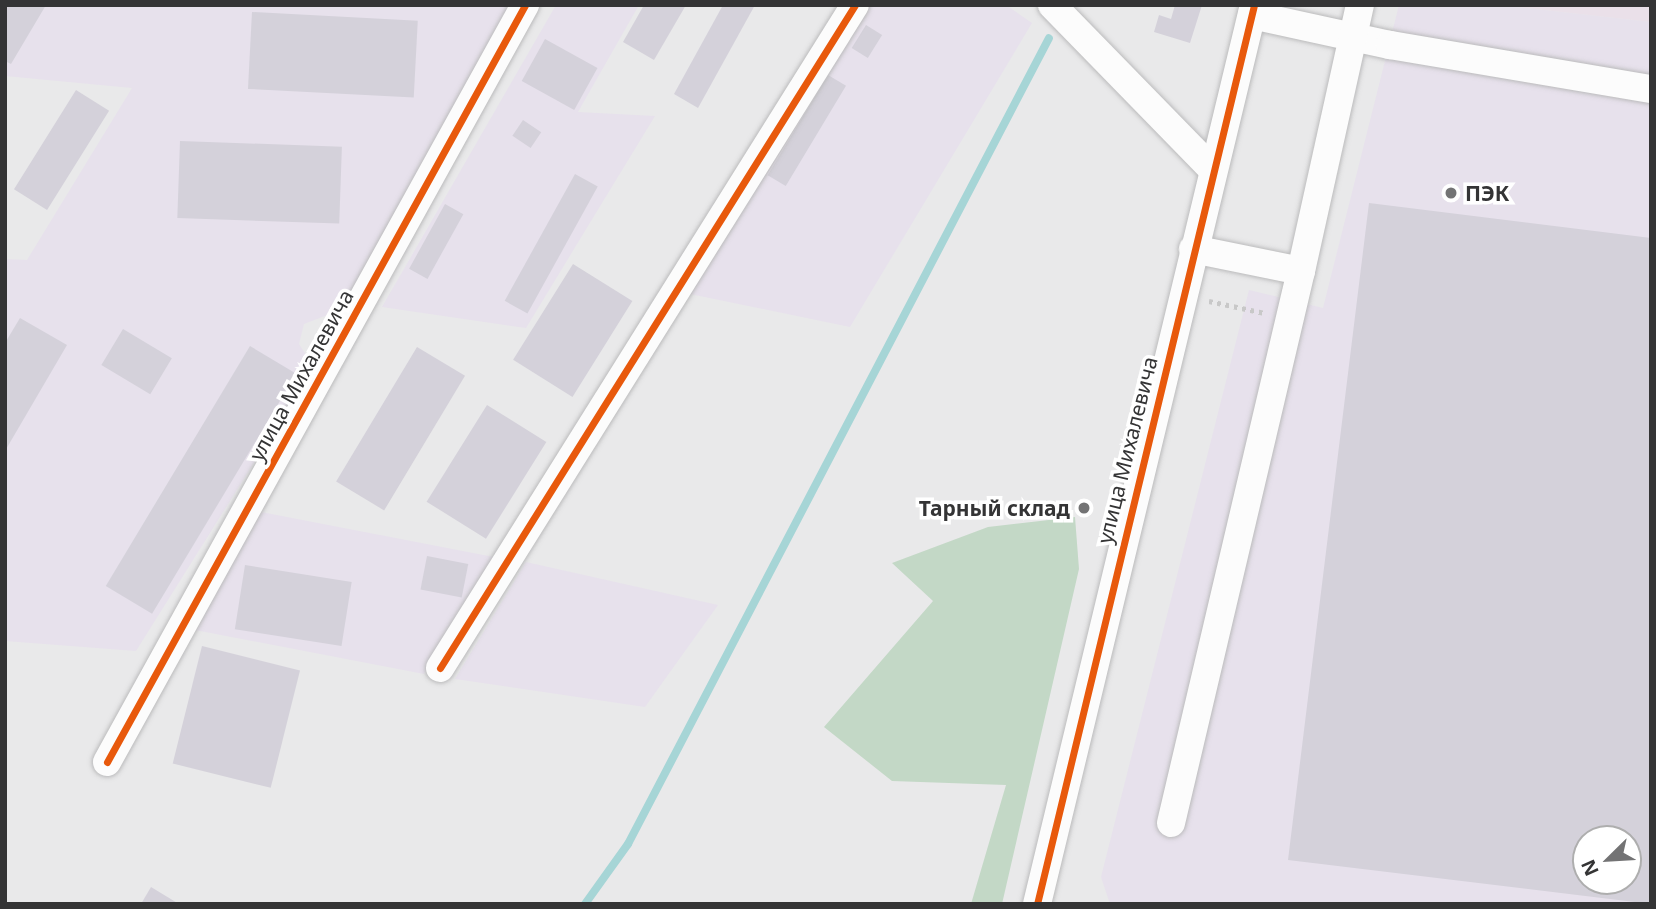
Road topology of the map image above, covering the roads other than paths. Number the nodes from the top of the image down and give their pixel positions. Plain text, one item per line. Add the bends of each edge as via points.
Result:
1 (525, 5) edge
2 (855, 5) edge
3 (1052, 5) edge
4 (1360, 5) edge
5 (1253, 10) edge
6 (1352, 36) junction
7 (1651, 89) edge
8 (1212, 169) junction
9 (1194, 249) junction
10 (1301, 271) junction
11 (440, 668) dead end
12 (107, 762) dead end
13 (1171, 823) dead end
14 (1045, 896) edge

1 - 12 street, улица Михалевича
2 - 11 street
3 - 8 street
4 - 6 street
5 - 6 street
5 - 8 street, улица Михалевича
6 - 7 street
6 - 10 street
8 - 9 street, улица Михалевича
9 - 10 street
9 - 14 street, улица Михалевича
10 - 13 street

